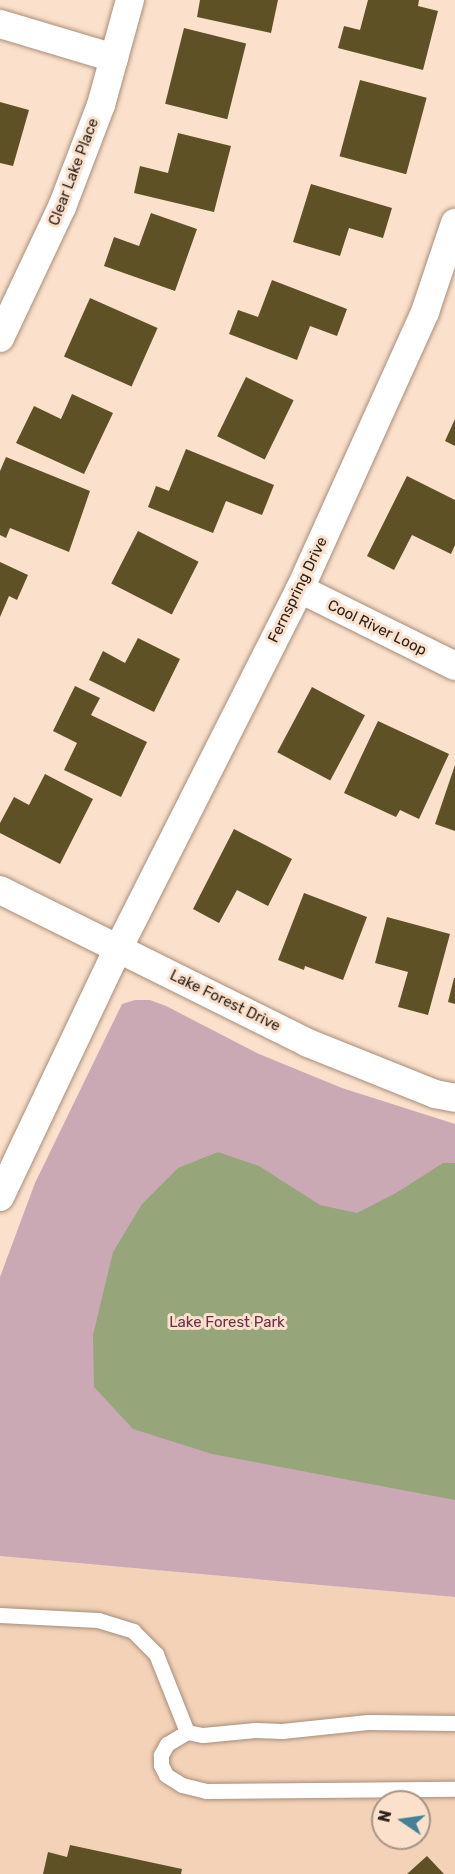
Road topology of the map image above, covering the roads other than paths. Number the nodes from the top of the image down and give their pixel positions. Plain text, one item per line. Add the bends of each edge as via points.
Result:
1 (130, 0) edge
2 (0, 24) edge
3 (114, 58) junction
4 (455, 223) edge
5 (0, 338) edge
6 (300, 589) junction
7 (455, 666) edge
8 (0, 890) edge
9 (118, 949) junction
10 (455, 1098) edge
11 (0, 1197) edge
12 (0, 1615) edge
13 (455, 1723) edge
14 (187, 1732) junction
15 (455, 1789) edge

1 - 3 street, Clear Lake Place
2 - 3 street
3 - 5 street, Clear Lake Place via 101,105 62,207
4 - 6 street, Fernspring Drive via 425,312
6 - 7 street, Cool River Loop
6 - 9 street, Fernspring Drive
8 - 9 street, Lake Forest Drive
9 - 10 street, Lake Forest Drive via 308,1043 435,1094
9 - 11 street, Fernspring Drive
12 - 14 lane via 98,1620 133,1631 156,1654
13 - 14 lane via 368,1722 282,1731 203,1735
14 - 15 lane via 167,1744 161,1765 166,1775 182,1785 206,1791

